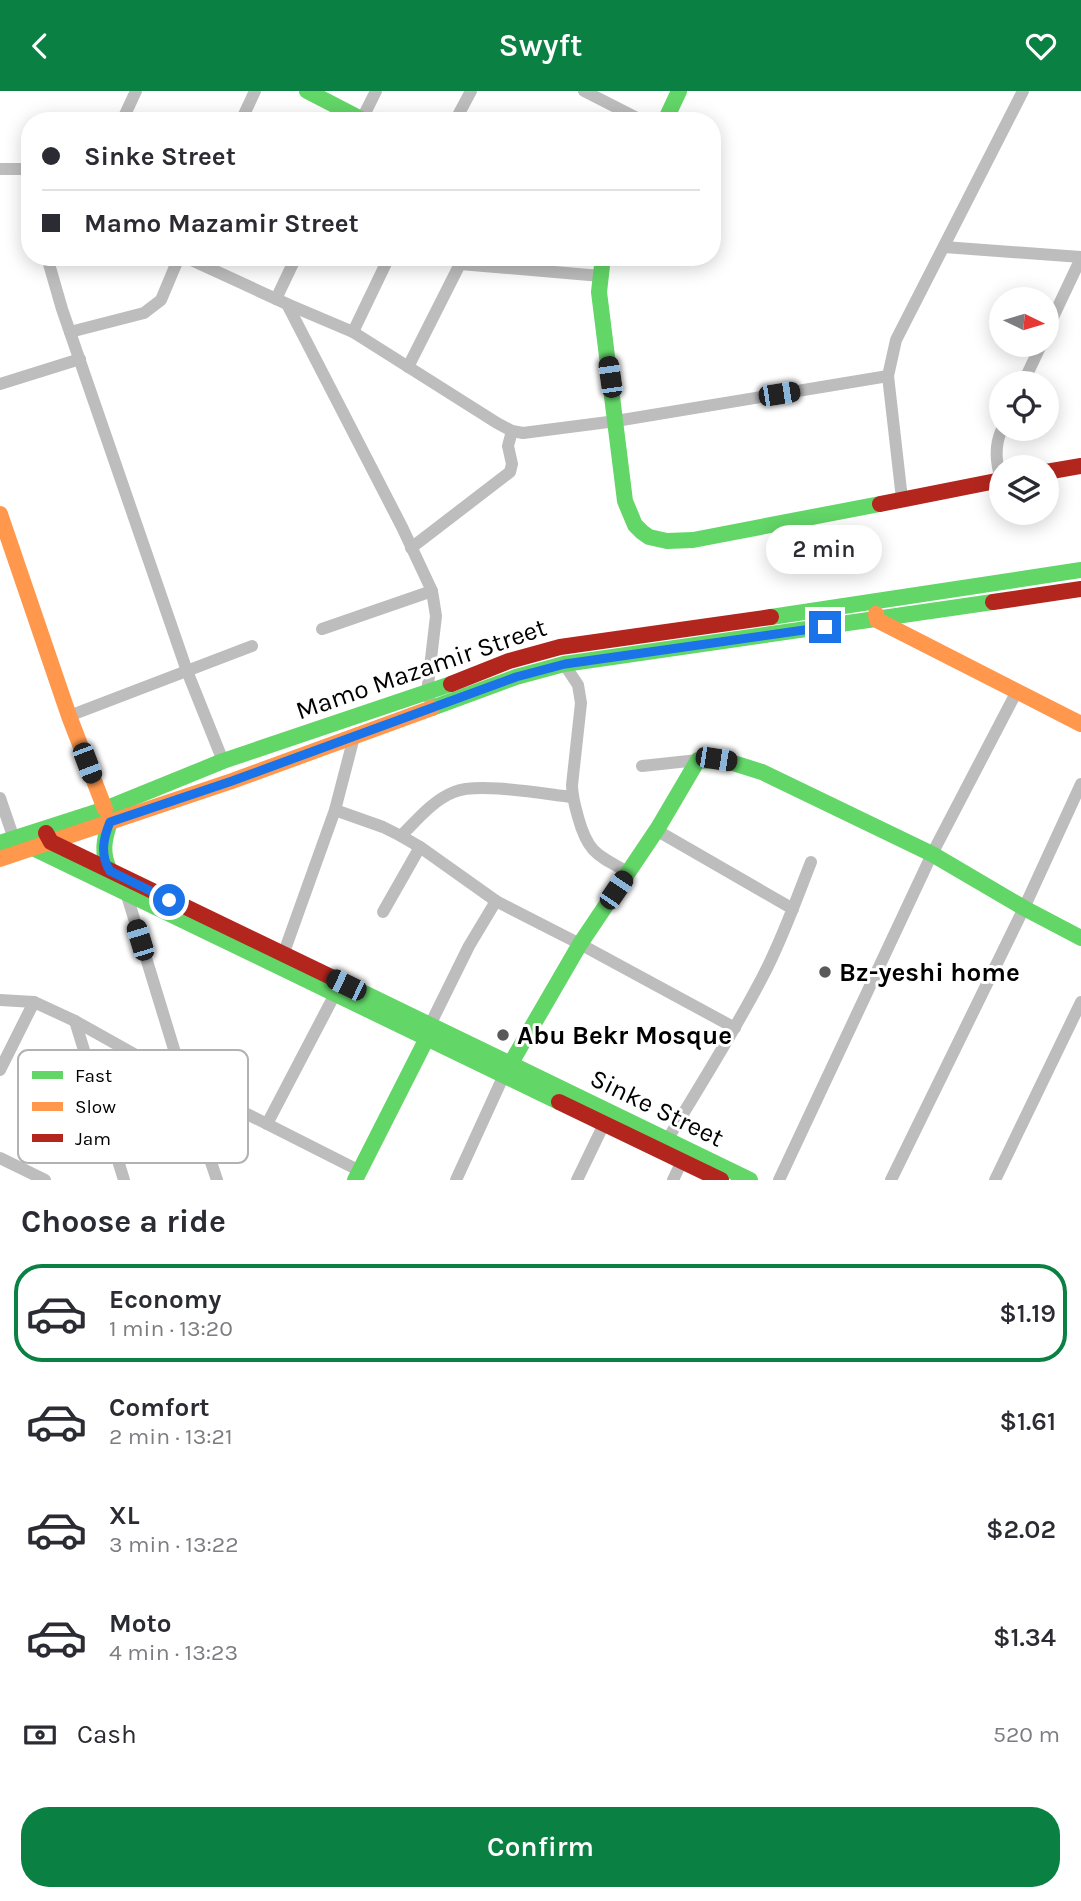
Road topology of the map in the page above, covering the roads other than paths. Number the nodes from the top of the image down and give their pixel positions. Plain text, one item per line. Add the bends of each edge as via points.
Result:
1 (136, 91) edge
2 (255, 91) edge
3 (307, 91) edge
4 (376, 91) edge
5 (471, 91) edge
6 (584, 91) edge
7 (679, 91) edge
8 (1023, 91) edge
9 (126, 112) edge
10 (246, 112) edge
11 (348, 112) edge
12 (367, 112) edge
13 (460, 112) edge
14 (625, 112) edge
15 (668, 112) edge
16 (0, 169) edge
17 (21, 170) edge
18 (944, 247) junction
19 (1081, 257) edge
20 (49, 266) edge
21 (174, 266) edge
22 (204, 266) edge
23 (293, 266) edge
24 (385, 266) edge
25 (459, 266) edge
26 (514, 266) edge
27 (602, 266) edge
28 (601, 276) junction
29 (282, 302) junction
30 (1059, 304) edge
31 (70, 332) junction
32 (353, 332) junction
33 (80, 359) junction
34 (408, 367) junction
35 (888, 376) junction
36 (0, 384) edge
37 (616, 421) junction
38 (512, 431) junction
39 (1081, 466) edge
40 (1059, 470) edge
41 (989, 482) edge
42 (902, 499) junction
43 (0, 514) edge
44 (411, 548) junction
45 (1081, 570) edge
46 (1081, 589) edge
47 (432, 591) junction
48 (874, 602) junction
49 (877, 620) junction
50 (321, 629) dead end
51 (252, 646) dead end
52 (565, 664) junction
53 (187, 671) junction
54 (1017, 691) junction
55 (430, 700) junction
56 (69, 716) junction
57 (1081, 724) edge
58 (354, 737) junction
59 (698, 760) junction
60 (223, 761) junction
61 (642, 767) dead end
62 (1081, 784) edge
63 (572, 797) junction
64 (0, 799) edge
65 (335, 810) junction
66 (108, 816) junction
67 (656, 830) junction
68 (48, 835) junction
69 (401, 836) junction
70 (19, 841) edge
71 (420, 847) junction
72 (932, 854) junction
73 (0, 859) edge
74 (811, 862) dead end
75 (628, 872) junction
76 (120, 880) junction
77 (496, 901) junction
78 (1024, 908) junction
79 (793, 909) junction
80 (383, 912) dead end
81 (1081, 937) edge
82 (580, 943) junction
83 (283, 954) junction
84 (335, 994) junction
85 (0, 1000) edge
86 (34, 1002) junction
87 (1081, 1002) edge
88 (75, 1021) junction
89 (734, 1028) junction
90 (428, 1032) junction
91 (84, 1050) edge
92 (127, 1050) edge
93 (174, 1050) edge
94 (0, 1070) edge
95 (507, 1070) junction
96 (248, 1114) edge
97 (604, 1123) junction
98 (267, 1124) junction
99 (667, 1140) junction
100 (0, 1158) edge
101 (681, 1161) junction
102 (119, 1163) edge
103 (211, 1163) edge
104 (358, 1175) edge
105 (44, 1180) edge
106 (124, 1180) edge
107 (217, 1180) edge
108 (456, 1180) edge
109 (578, 1180) edge
110 (673, 1180) edge
111 (721, 1180) edge
112 (750, 1180) edge
113 (779, 1180) edge
114 (891, 1180) edge
115 (995, 1180) edge

1 - 9 street
2 - 10 street
3 - 11 street
4 - 12 street
5 - 13 street
6 - 14 street
7 - 15 street
8 - 18 street
16 - 17 street
18 - 19 street
18 - 35 street via 896,340
19 - 30 street
20 - 31 street
21 - 31 street via 161,300 144,313
22 - 29 street
23 - 29 street
24 - 32 street
25 - 34 street
26 - 28 street
27 - 28 street
28 - 37 street via 599,292
29 - 32 street
29 - 44 street
31 - 33 street
32 - 34 street
33 - 36 street
33 - 53 street
34 - 38 street
35 - 37 street
35 - 42 street
37 - 38 street
37 - 42 street via 631,520 643,535 664,541 693,540
38 - 44 street via 510,472
39 - 40 street
41 - 42 street
43 - 56 street
44 - 47 street
45 - 48 street, Mamo Mazamir Street
46 - 49 street, Mamo Mazamir Street
47 - 50 street
47 - 55 street via 436,616
48 - 49 street
48 - 55 street, Mamo Mazamir Street via 560,647 509,661
49 - 52 street, Mamo Mazamir Street
49 - 54 street
51 - 53 street
52 - 55 street, Mamo Mazamir Street
52 - 63 street via 578,685 581,703
53 - 56 street
53 - 60 street
54 - 57 street
54 - 72 street
55 - 58 street, Mamo Mazamir Street
55 - 60 street, Mamo Mazamir Street
56 - 66 street
58 - 65 street
58 - 66 street, Mamo Mazamir Street
59 - 61 street
59 - 67 street
59 - 72 street via 737,762 762,772
60 - 66 street, Mamo Mazamir Street
62 - 78 street
63 - 69 street via 465,789 437,801
63 - 75 street via 588,844
64 - 70 street
65 - 69 street
65 - 83 street
66 - 68 street, Mamo Mazamir Street
66 - 76 street via 103,852
67 - 75 street
67 - 79 street
68 - 70 street, Mamo Mazamir Street
68 - 76 street, Sinke Street
69 - 71 street
70 - 73 street, Mamo Mazamir Street
70 - 76 street, Sinke Street
71 - 77 street
71 - 80 street
72 - 78 street
72 - 113 street
74 - 79 street
75 - 82 street
76 - 83 street, Sinke Street
76 - 84 street, Sinke Street
76 - 93 street
77 - 82 street
77 - 90 street
78 - 81 street
78 - 114 street
79 - 89 street
82 - 89 street
82 - 95 street
83 - 90 street, Sinke Street
84 - 90 street, Sinke Street
84 - 98 street
85 - 86 street
86 - 88 street
86 - 94 street
87 - 115 street
88 - 91 street
88 - 92 street
89 - 99 street
90 - 95 street, Sinke Street
90 - 104 street
95 - 97 street, Sinke Street
95 - 99 street, Sinke Street
95 - 108 street
96 - 98 street
97 - 101 street, Sinke Street
97 - 109 street
98 - 104 street
99 - 112 street, Sinke Street
100 - 105 street
101 - 110 street
101 - 111 street, Sinke Street
102 - 106 street
103 - 107 street

